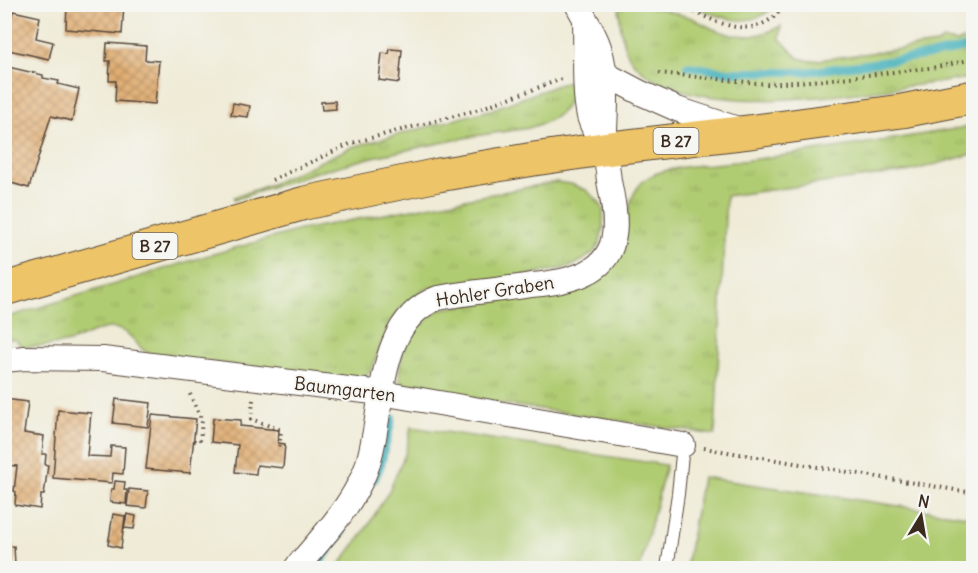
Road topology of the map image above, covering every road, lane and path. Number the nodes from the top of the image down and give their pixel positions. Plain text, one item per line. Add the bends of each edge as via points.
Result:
1 (678, 4) edge
2 (786, 4) edge
3 (581, 12) edge
4 (974, 59) edge
5 (658, 73) dead end
6 (595, 75) junction
7 (974, 97) edge
8 (749, 132) junction
9 (603, 149) junction
10 (263, 184) dead end
11 (4, 289) edge
12 (4, 360) edge
13 (178, 369) junction
14 (256, 378) junction
15 (381, 393) junction
16 (194, 441) dead end
17 (683, 445) junction
18 (277, 449) dead end
19 (974, 493) edge
20 (296, 568) edge
21 (667, 568) edge

1 - 2 path via 721,24 742,28 766,22
3 - 6 street, Hohler Graben via 599,46
4 - 5 path via 937,67 767,84
6 - 8 street via 677,109
6 - 9 street, Hohler Graben via 606,115
6 - 10 path via 571,76 473,111 352,143
7 - 8 main road, B 27
8 - 9 main road, B 27
9 - 11 main road, B 27 via 438,175 304,203
9 - 15 street, Hohler Graben via 615,222 612,245 596,267 550,283 428,301 399,332
12 - 13 street, Baumgarten via 103,359
13 - 14 street, Baumgarten
13 - 16 path via 202,421 200,441
14 - 15 street, Baumgarten
14 - 18 path via 251,419 281,430
15 - 17 street, Baumgarten
15 - 20 street, Hohler Graben via 373,441 357,489
17 - 19 path
17 - 21 lane

